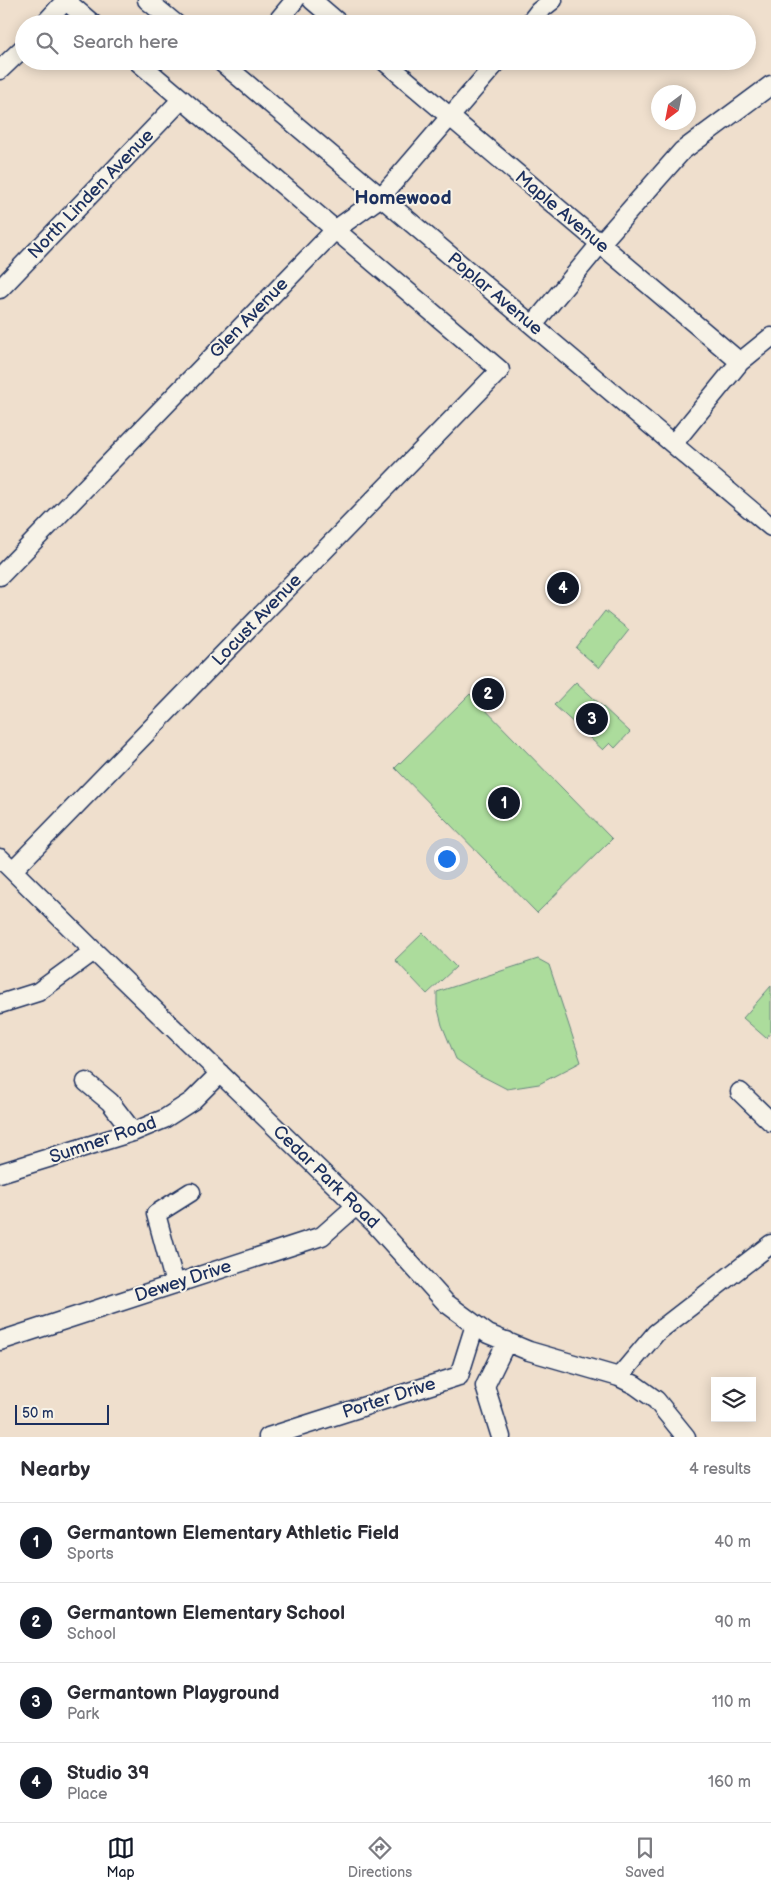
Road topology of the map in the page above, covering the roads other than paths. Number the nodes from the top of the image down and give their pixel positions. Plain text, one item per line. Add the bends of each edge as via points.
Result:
1 (65, 0) edge
2 (148, 0) edge
3 (295, 0) edge
4 (312, 0) edge
5 (52, 15) edge
6 (82, 15) edge
7 (166, 15) edge
8 (282, 15) edge
9 (330, 15) edge
10 (15, 56) edge
11 (0, 70) edge
12 (148, 70) edge
13 (238, 70) edge
14 (395, 70) edge
15 (491, 70) edge
16 (771, 85) edge
17 (182, 99) junction
18 (451, 118) junction
19 (381, 197) junction
20 (336, 230) junction
21 (600, 244) junction
22 (0, 289) edge
23 (532, 325) junction
24 (771, 337) edge
25 (740, 362) junction
26 (673, 444) junction
27 (771, 527) edge
28 (0, 576) edge
29 (0, 858) edge
30 (13, 870) junction
31 (94, 951) junction
32 (0, 1004) edge
33 (220, 1073) junction
34 (86, 1082) dead end
35 (740, 1092) dead end
36 (771, 1122) edge
37 (133, 1132) junction
38 (0, 1173) edge
39 (191, 1192) dead end
40 (356, 1206) junction
41 (771, 1244) edge
42 (175, 1284) junction
43 (476, 1324) junction
44 (0, 1341) edge
45 (507, 1341) junction
46 (459, 1376) junction
47 (619, 1377) junction
48 (485, 1386) junction
49 (268, 1437) edge
50 (501, 1437) edge
51 (686, 1437) edge

1 - 5 street
1 - 6 street
2 - 7 street
3 - 8 street
4 - 9 street
10 - 11 street
12 - 17 street
13 - 19 street, Poplar Avenue
14 - 18 street, Maple Avenue
15 - 18 street, Glen Avenue
16 - 21 street via 682,151
17 - 20 street
17 - 22 street, North Linden Avenue
18 - 19 street, Glen Avenue
18 - 21 street, Maple Avenue
19 - 20 street, Glen Avenue
19 - 23 street, Poplar Avenue
20 - 28 street, Glen Avenue
20 - 30 street, Locust Avenue via 500,370
21 - 23 street
21 - 25 street, Maple Avenue
23 - 26 street, Poplar Avenue
24 - 25 street
25 - 26 street
26 - 27 street, Poplar Avenue
29 - 30 street, Cedar Park Road
30 - 31 street, Cedar Park Road
31 - 32 street via 38,992
31 - 33 street, Cedar Park Road
33 - 37 street, Sumner Road via 192,1101 164,1119
33 - 40 street, Cedar Park Road
34 - 37 street via 110,1102
35 - 36 street
37 - 38 street, Sumner Road
39 - 42 street via 156,1214
40 - 42 street, Dewey Drive via 322,1236
40 - 43 street, Cedar Park Road via 446,1303
41 - 47 street via 656,1333
42 - 44 street, Dewey Drive
43 - 45 street, Cedar Park Road via 488,1334
43 - 46 street, Porter Drive
45 - 47 street, Cedar Park Road via 529,1351
45 - 48 street
46 - 48 street
46 - 49 street, Porter Drive
47 - 51 street, Cedar Park Road via 656,1400
48 - 50 street

